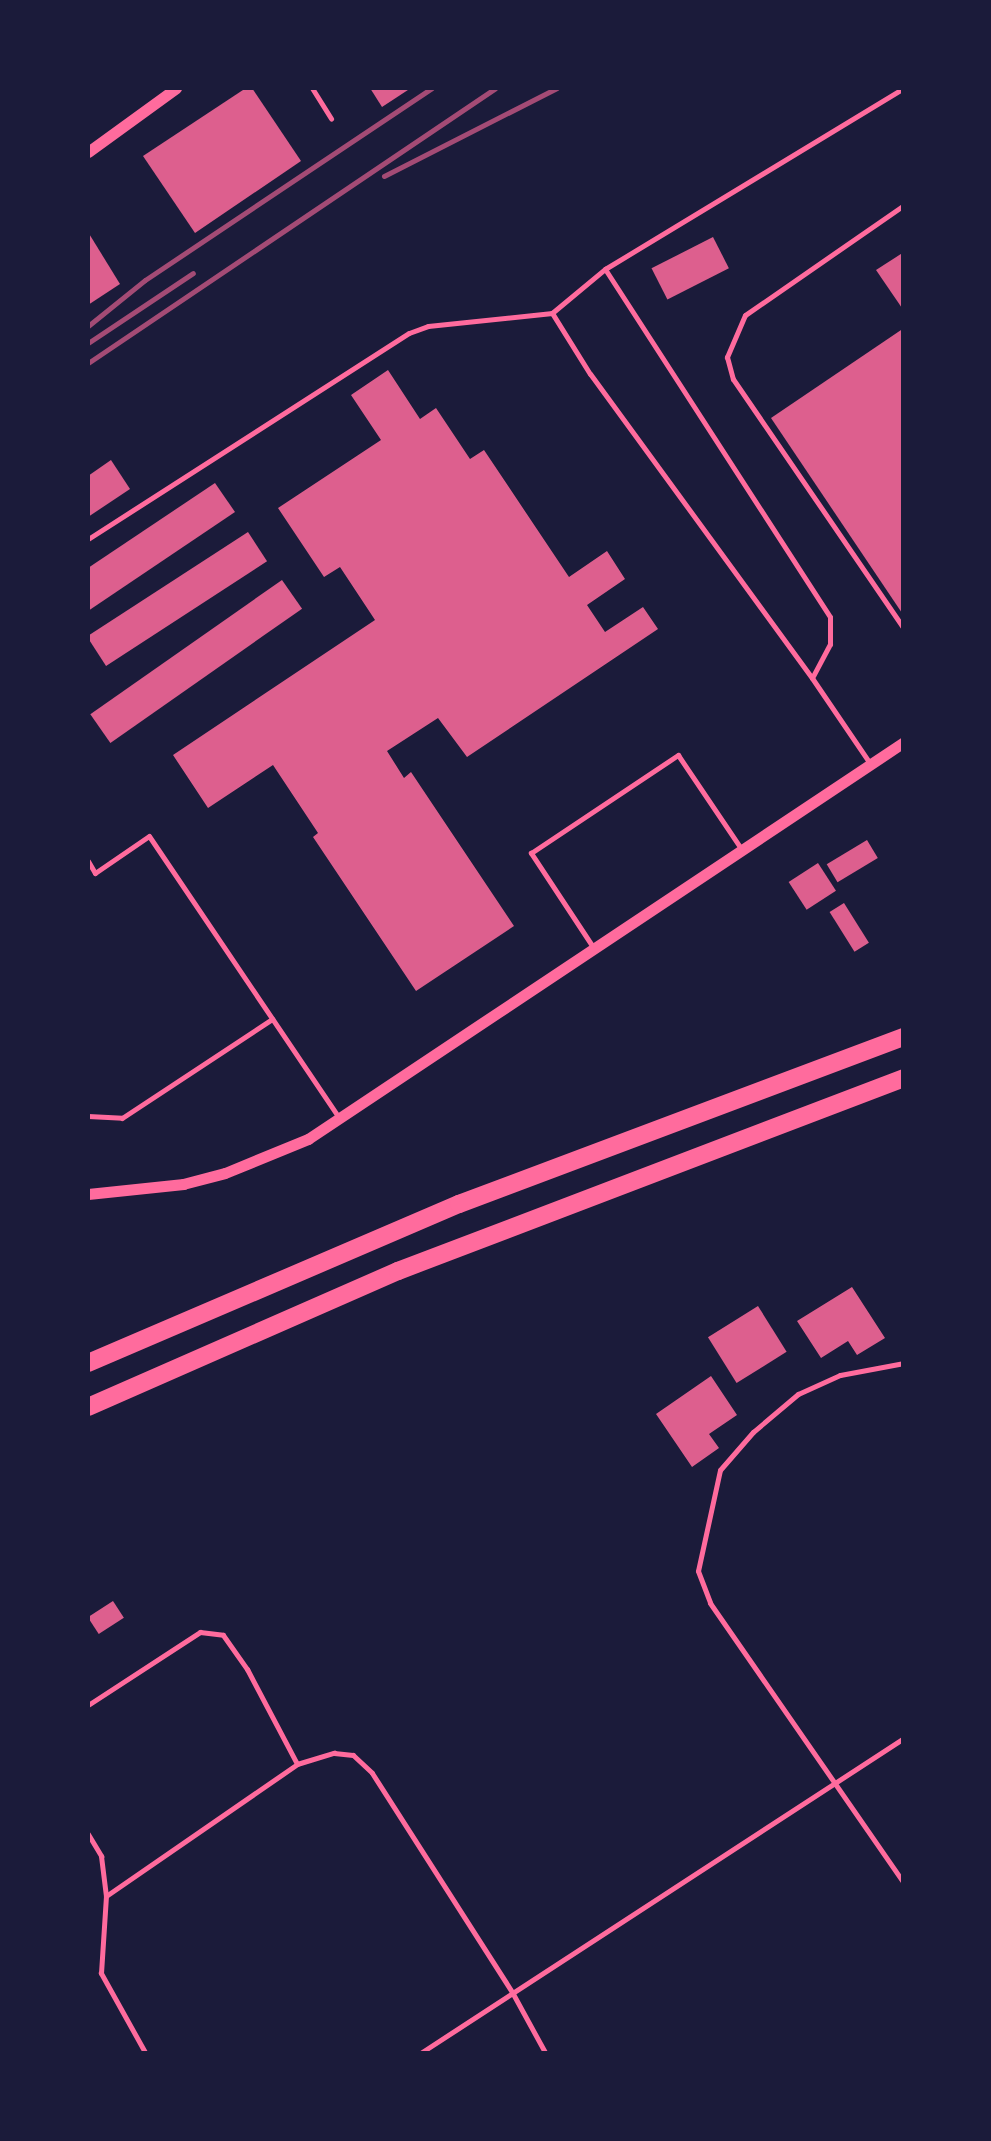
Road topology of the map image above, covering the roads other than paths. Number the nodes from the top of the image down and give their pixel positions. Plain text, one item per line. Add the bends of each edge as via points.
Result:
1 (176, 88) edge
2 (312, 88) edge
3 (904, 88) edge
4 (331, 118) dead end
5 (88, 152) edge
6 (904, 205) edge
7 (606, 268) junction
8 (552, 313) junction
9 (88, 538) edge
10 (904, 629) edge
11 (812, 678) junction
12 (904, 742) edge
13 (870, 764) junction
14 (742, 850) junction
15 (88, 861) edge
16 (594, 949) junction
17 (272, 1019) junction
18 (904, 1028) edge
19 (904, 1037) edge
20 (805, 1072) junction
21 (904, 1078) edge
22 (88, 1116) edge
23 (340, 1120) junction
24 (88, 1194) edge
25 (88, 1362) edge
26 (904, 1363) edge
27 (88, 1407) edge
28 (88, 1705) edge
29 (904, 1738) edge
30 (298, 1764) junction
31 (836, 1785) junction
32 (88, 1834) edge
33 (904, 1882) edge
34 (106, 1896) junction
35 (512, 1992) junction
36 (146, 2054) edge
37 (419, 2054) edge
38 (546, 2054) edge

1 - 5 street
2 - 4 lane
3 - 7 lane
6 - 10 lane via 745,315 727,357 733,379
7 - 8 lane
7 - 11 lane via 830,617 830,644
8 - 9 lane via 409,333
8 - 11 lane
11 - 13 lane
12 - 13 street
13 - 14 street
14 - 16 street
14 - 16 lane via 678,755 531,853
15 - 17 lane via 95,872 149,836
16 - 23 street
17 - 22 lane via 122,1118
17 - 23 lane
18 - 20 highway
19 - 20 highway
20 - 25 highway via 441,1212
21 - 27 highway via 415,1264
23 - 24 street via 226,1173
26 - 31 lane via 840,1376 798,1394 720,1470 705,1521 698,1572 710,1604
28 - 30 lane via 200,1632 224,1636
29 - 31 lane
30 - 34 lane
30 - 35 lane via 334,1753 353,1755 372,1773
31 - 33 lane
31 - 35 lane
32 - 34 lane via 101,1856
34 - 36 lane via 100,1973
35 - 37 lane
35 - 38 lane

